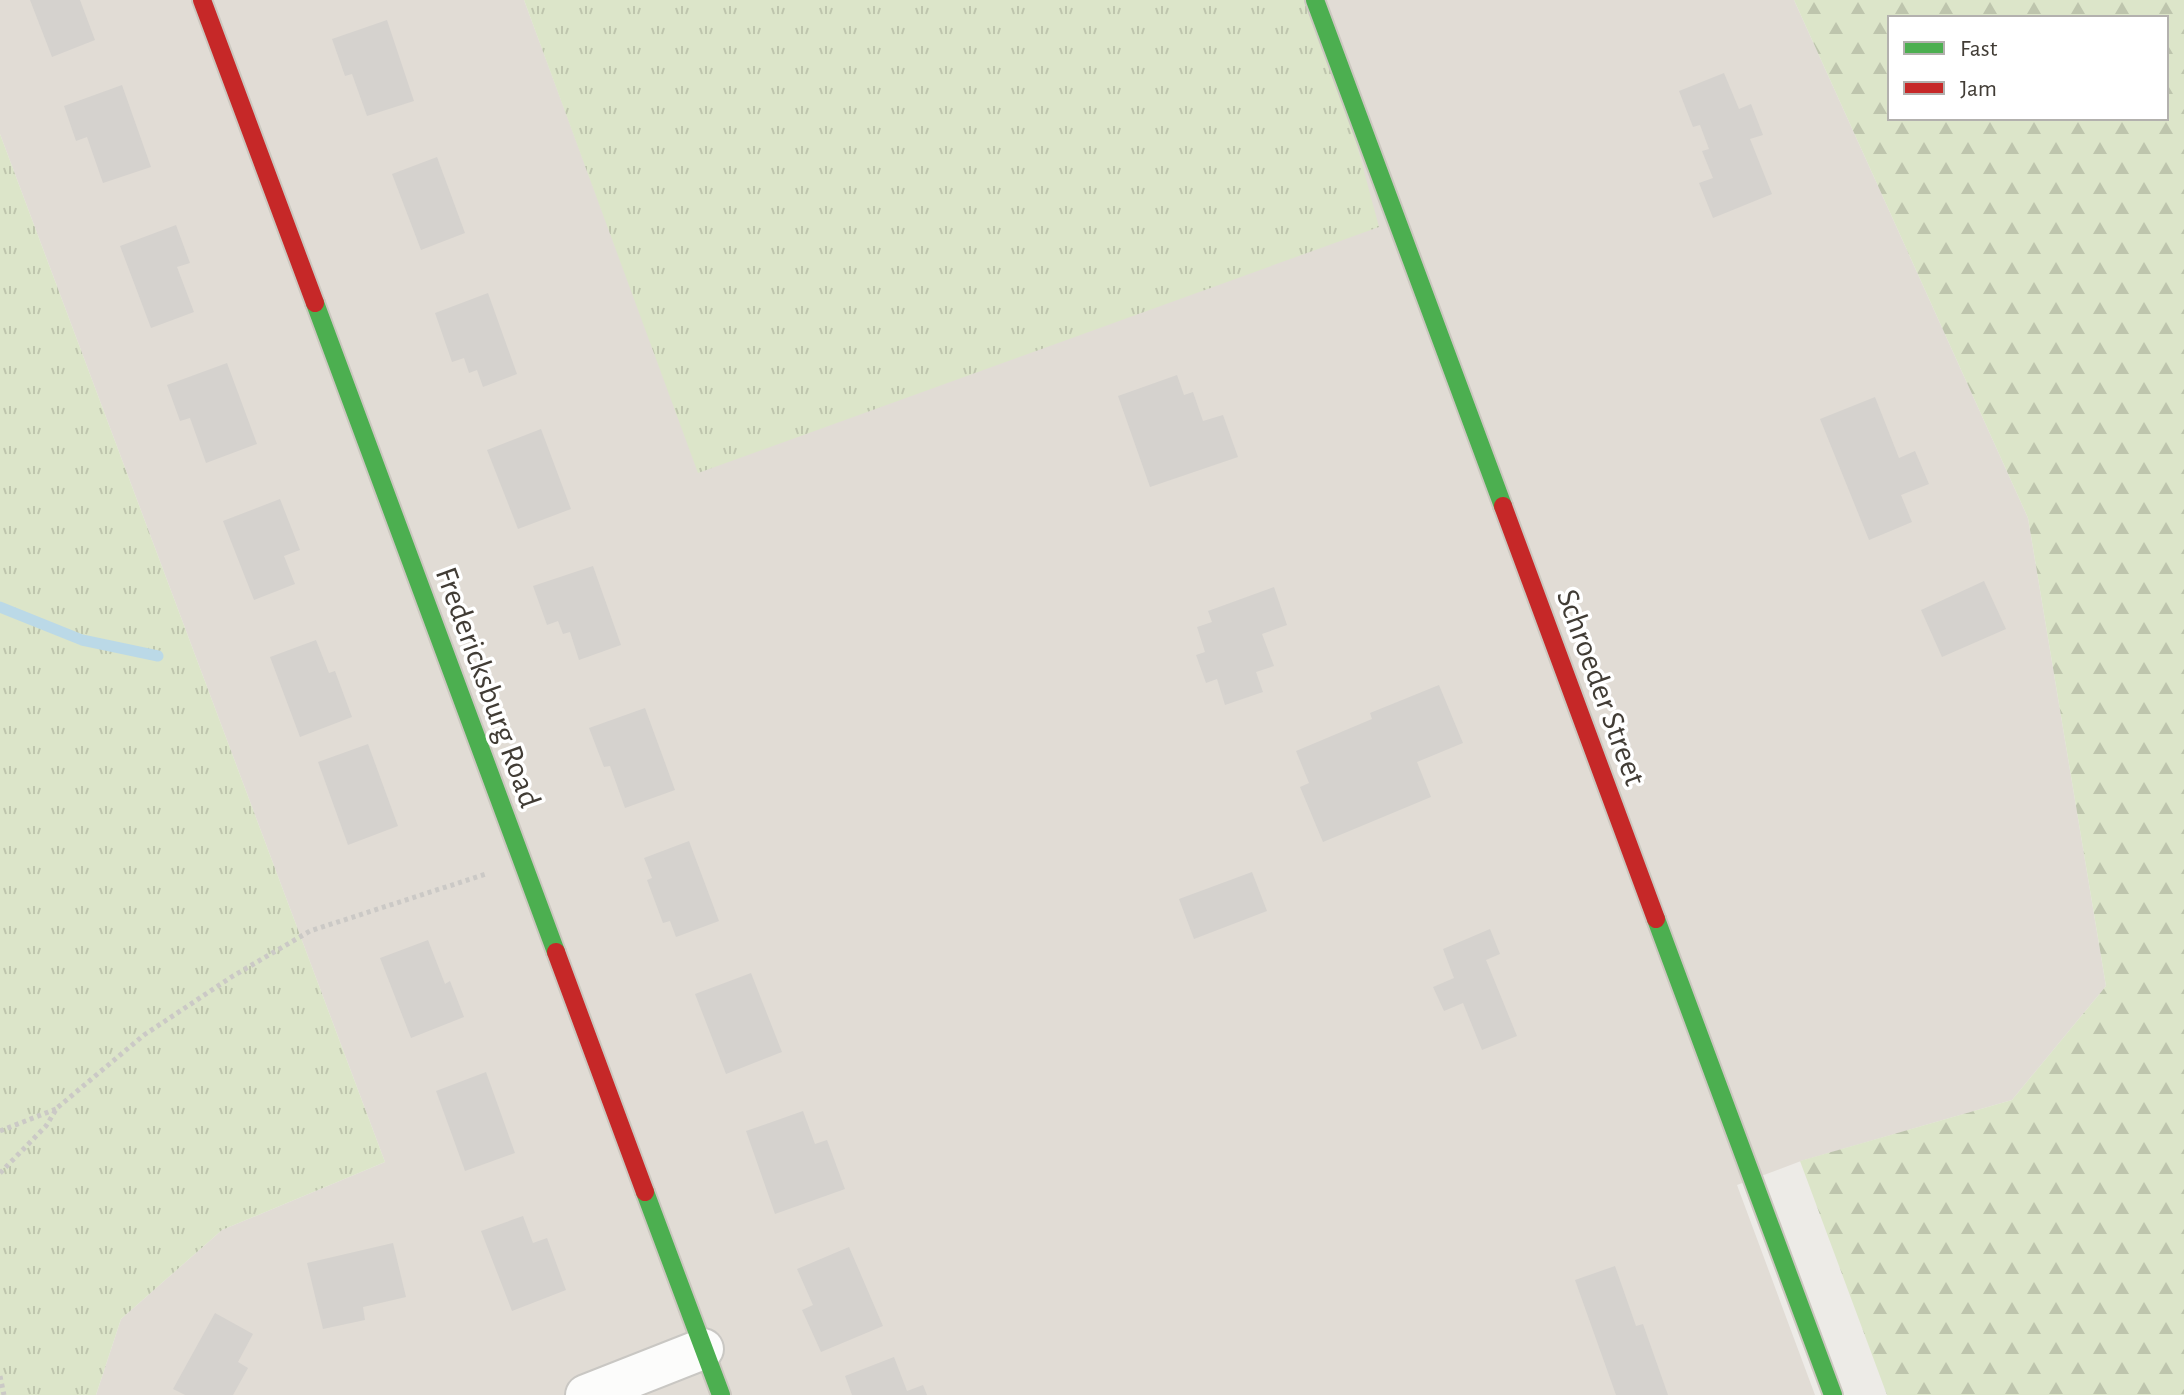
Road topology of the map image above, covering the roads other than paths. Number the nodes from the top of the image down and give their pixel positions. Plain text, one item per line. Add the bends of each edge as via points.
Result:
1 (202, 0) edge
2 (1315, 0) edge
3 (703, 1349) junction
4 (586, 1395) edge
5 (721, 1395) edge
6 (1833, 1395) edge

1 - 3 street, Fredericksburg Road
2 - 6 street, Schroeder Street
3 - 4 street
3 - 5 street, Fredericksburg Road

